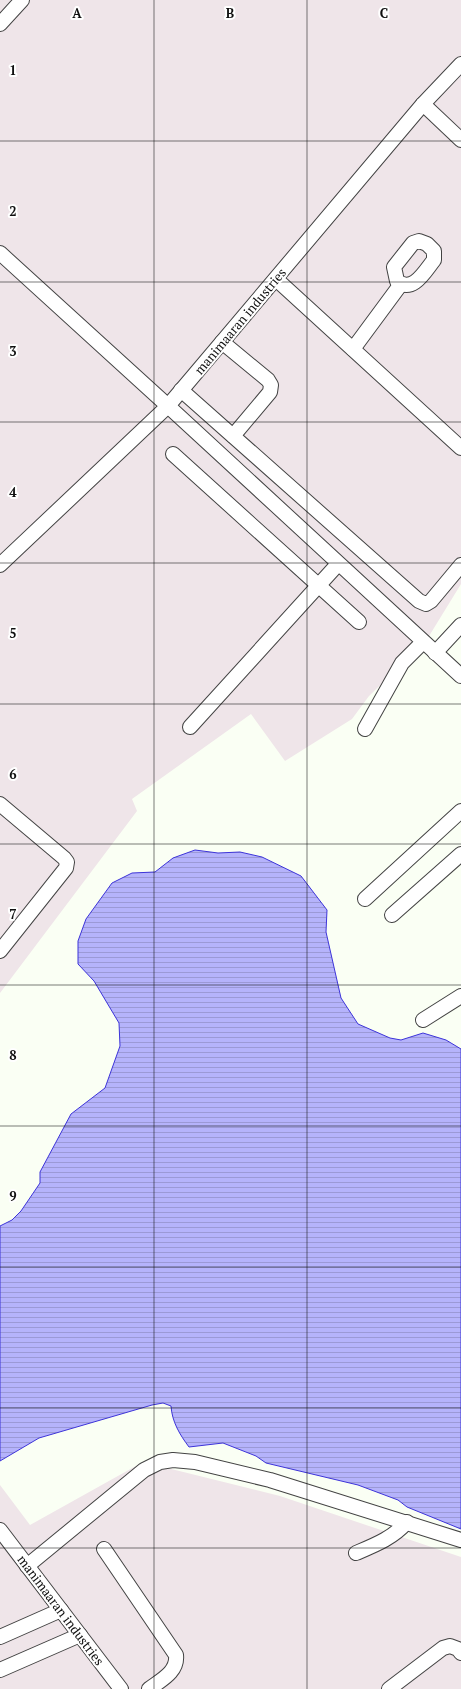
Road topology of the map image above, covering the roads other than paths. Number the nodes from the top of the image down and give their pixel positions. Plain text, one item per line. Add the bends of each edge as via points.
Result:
1 (22, 0) edge
2 (0, 24) edge
3 (461, 64) edge
4 (424, 104) junction
5 (461, 140) edge
6 (0, 253) edge
7 (276, 279) junction
8 (401, 284) dead end
9 (222, 342) junction
10 (353, 349) junction
11 (181, 390) junction
12 (168, 406) junction
13 (233, 436) junction
14 (461, 448) edge
15 (172, 454) dead end
16 (0, 564) edge
17 (338, 564) junction
18 (461, 565) edge
19 (319, 585) junction
20 (359, 622) dead end
21 (461, 625) edge
22 (423, 642) junction
23 (435, 653) junction
24 (461, 676) edge
25 (190, 727) dead end
26 (365, 729) dead end
27 (0, 804) edge
28 (461, 811) edge
29 (461, 854) edge
30 (365, 899) dead end
31 (392, 915) dead end
32 (3, 941) edge
33 (461, 996) edge
34 (423, 1020) dead end
35 (407, 1522) junction
36 (0, 1530) edge
37 (461, 1540) edge
38 (104, 1549) dead end
39 (356, 1553) dead end
40 (27, 1566) junction
41 (61, 1610) junction
42 (80, 1635) junction
43 (0, 1638) edge
44 (461, 1653) edge
45 (0, 1670) edge
46 (121, 1689) edge
47 (149, 1689) edge
48 (389, 1689) edge

1 - 2 street
3 - 4 street, manimaaran industries
4 - 5 street
4 - 7 street, manimaaran industries
6 - 12 street
7 - 9 street, manimaaran industries
7 - 10 street
8 - 10 street
9 - 11 street, manimaaran industries
9 - 13 street via 271,385 270,392
10 - 14 street
11 - 12 street, manimaaran industries
11 - 13 street
12 - 16 street, manimaaran industries
12 - 17 street
13 - 18 street via 419,601 426,604 430,602
15 - 19 street
17 - 19 street
17 - 22 street
19 - 20 street
19 - 25 street
21 - 23 street
22 - 23 street
22 - 26 street via 402,663
23 - 24 street
27 - 32 street via 67,862 66,868
28 - 30 street
29 - 31 street
33 - 34 street
35 - 37 street
35 - 39 street via 400,1531 386,1540
35 - 40 street via 270,1480 195,1462 173,1460 160,1462 144,1470
36 - 40 street, manimaaran industries
38 - 47 street via 176,1655 174,1669
40 - 41 street, manimaaran industries
41 - 42 street, manimaaran industries
41 - 43 street
42 - 45 street
42 - 46 street, manimaaran industries
44 - 48 street via 450,1646 444,1648

